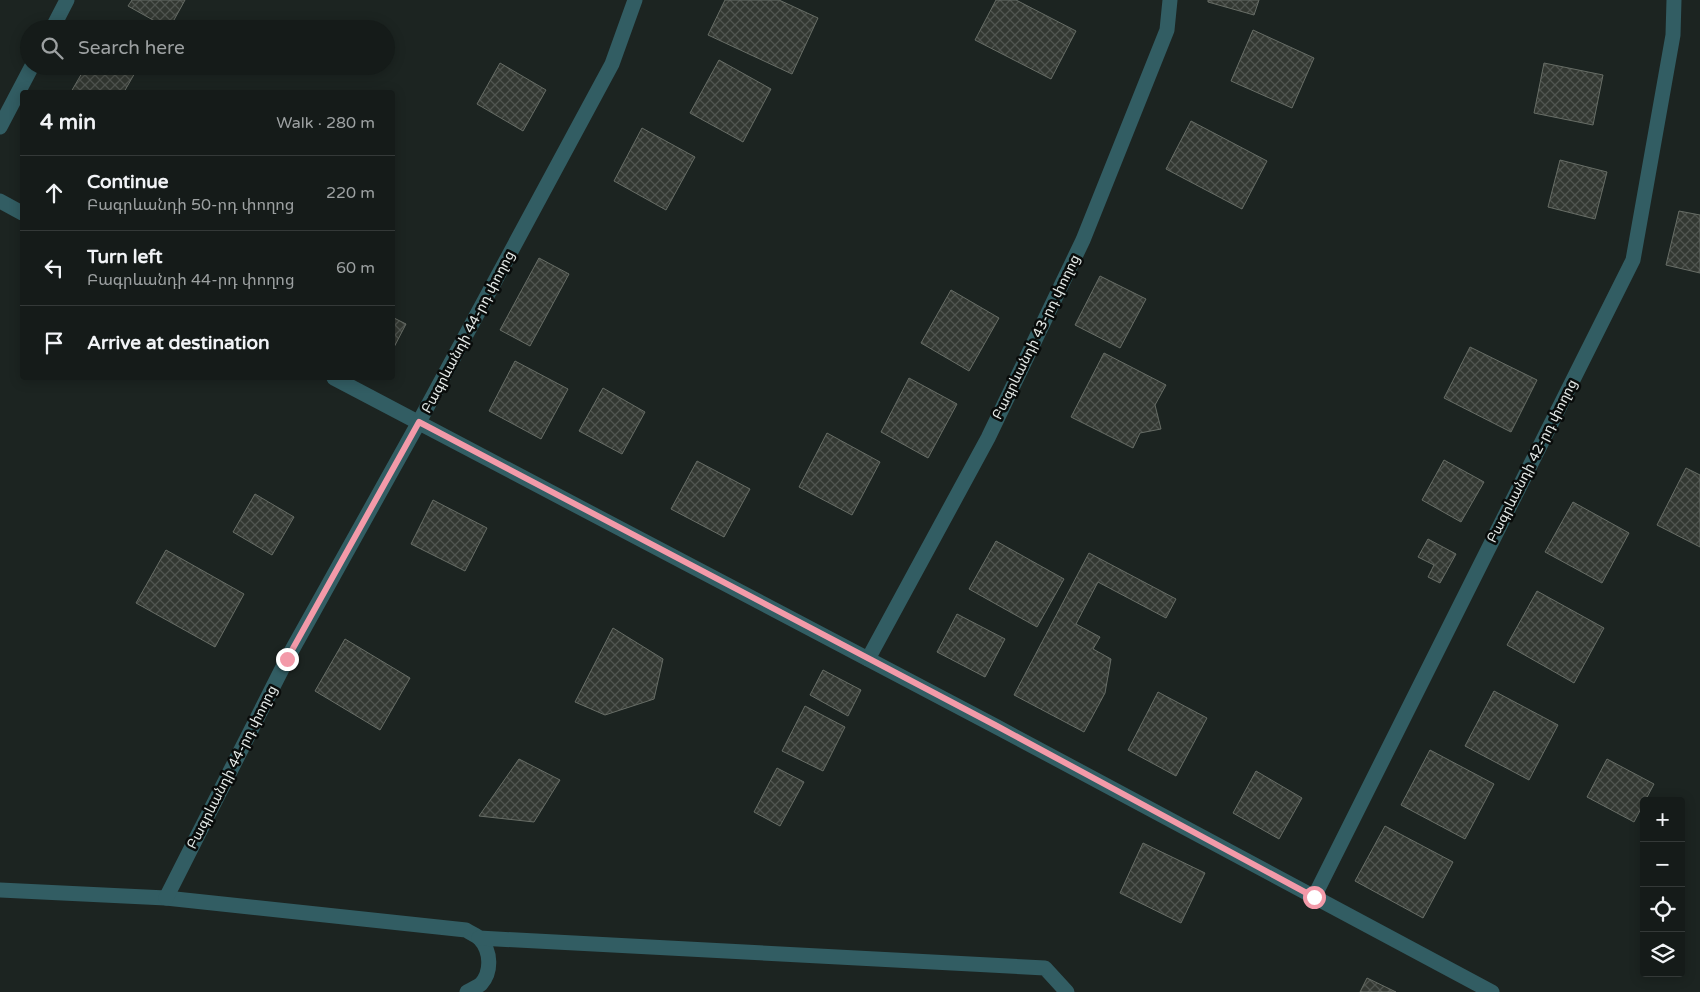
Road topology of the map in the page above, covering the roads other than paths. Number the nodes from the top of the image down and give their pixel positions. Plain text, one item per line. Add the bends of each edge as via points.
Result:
1 (67, 0) edge
2 (635, 0) edge
3 (1170, 0) edge
4 (1674, 0) edge
5 (57, 20) edge
6 (27, 75) edge
7 (0, 126) edge
8 (0, 201) edge
9 (20, 212) edge
10 (338, 380) edge
11 (419, 422) junction
12 (868, 658) junction
13 (0, 890) edge
14 (1314, 897) junction
15 (166, 898) junction
16 (480, 938) junction
17 (466, 992) edge
18 (1067, 992) edge
19 (1492, 992) edge

1 - 5 street
2 - 11 street, Բագրևանդի 44-րդ փողոց via 612,64
3 - 12 street, Բագրևանդի 43-րդ փողոց via 1167,30 1083,240 988,438
4 - 14 street, Բագրևանդի 42-րդ փողոց via 1673,36 1633,260
6 - 7 street
8 - 9 street
10 - 11 street
11 - 12 street
11 - 15 street, Բագրևանդի 44-րդ փողոց via 287,659
12 - 14 street
13 - 15 street
14 - 19 street
15 - 16 street via 466,930
16 - 17 street via 489,962 487,974 480,985
16 - 18 street via 1045,968

